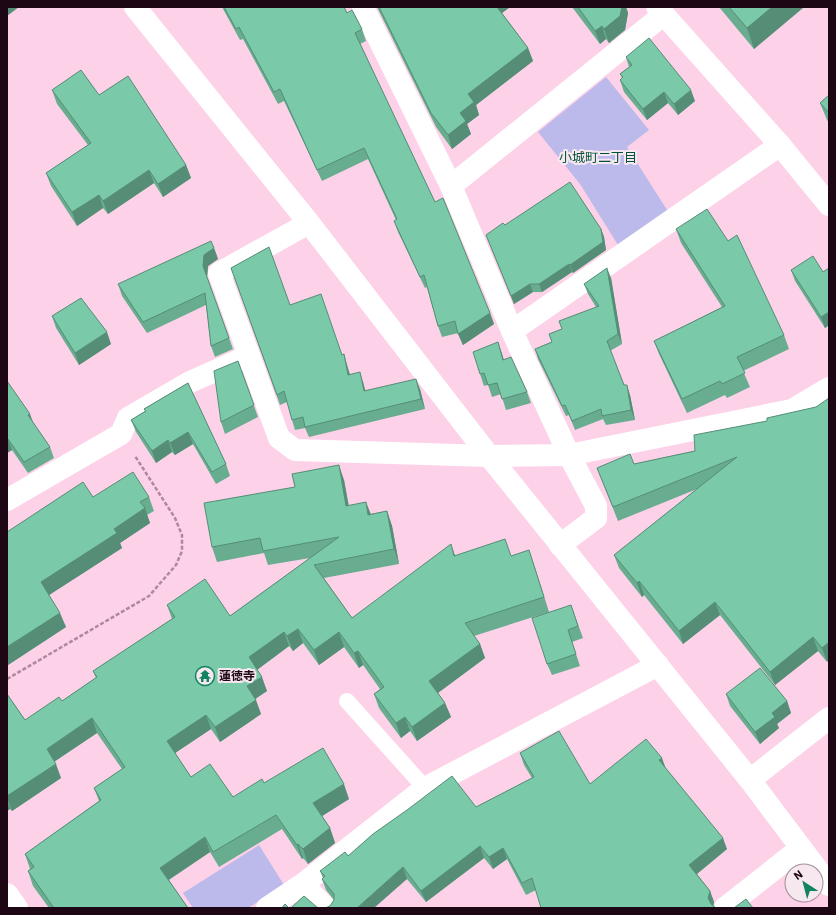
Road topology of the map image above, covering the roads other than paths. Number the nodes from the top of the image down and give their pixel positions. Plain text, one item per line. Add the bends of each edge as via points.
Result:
1 (135, 7) edge
2 (363, 7) edge
3 (660, 11) edge
4 (780, 145) junction
5 (451, 186) junction
6 (829, 205) edge
7 (309, 224) junction
8 (512, 331) junction
9 (249, 356) junction
10 (829, 388) edge
11 (570, 455) junction
12 (489, 456) junction
13 (7, 500) edge
14 (560, 545) junction
15 (658, 665) junction
16 (347, 701) dead end
17 (829, 718) edge
18 (750, 780) junction
19 (425, 788) junction
20 (801, 848) junction
21 (303, 884) junction
22 (829, 884) edge
23 (7, 894) edge
24 (17, 908) edge
25 (267, 908) edge
26 (326, 908) edge
27 (724, 908) edge

1 - 7 street
2 - 5 street
3 - 4 street
3 - 5 street
4 - 6 street
4 - 8 street
5 - 8 street
7 - 9 street via 219,273
7 - 12 street
8 - 11 street
9 - 12 street via 279,438 295,450
9 - 13 street via 190,382 128,418 121,434
10 - 11 street via 792,410
11 - 12 street
11 - 14 street via 596,506 596,518
12 - 14 street
14 - 15 street
15 - 18 street
15 - 19 street
16 - 19 lane
17 - 18 street
18 - 20 street
19 - 21 street
20 - 22 street
20 - 27 street
21 - 25 street
21 - 26 street
23 - 24 street

